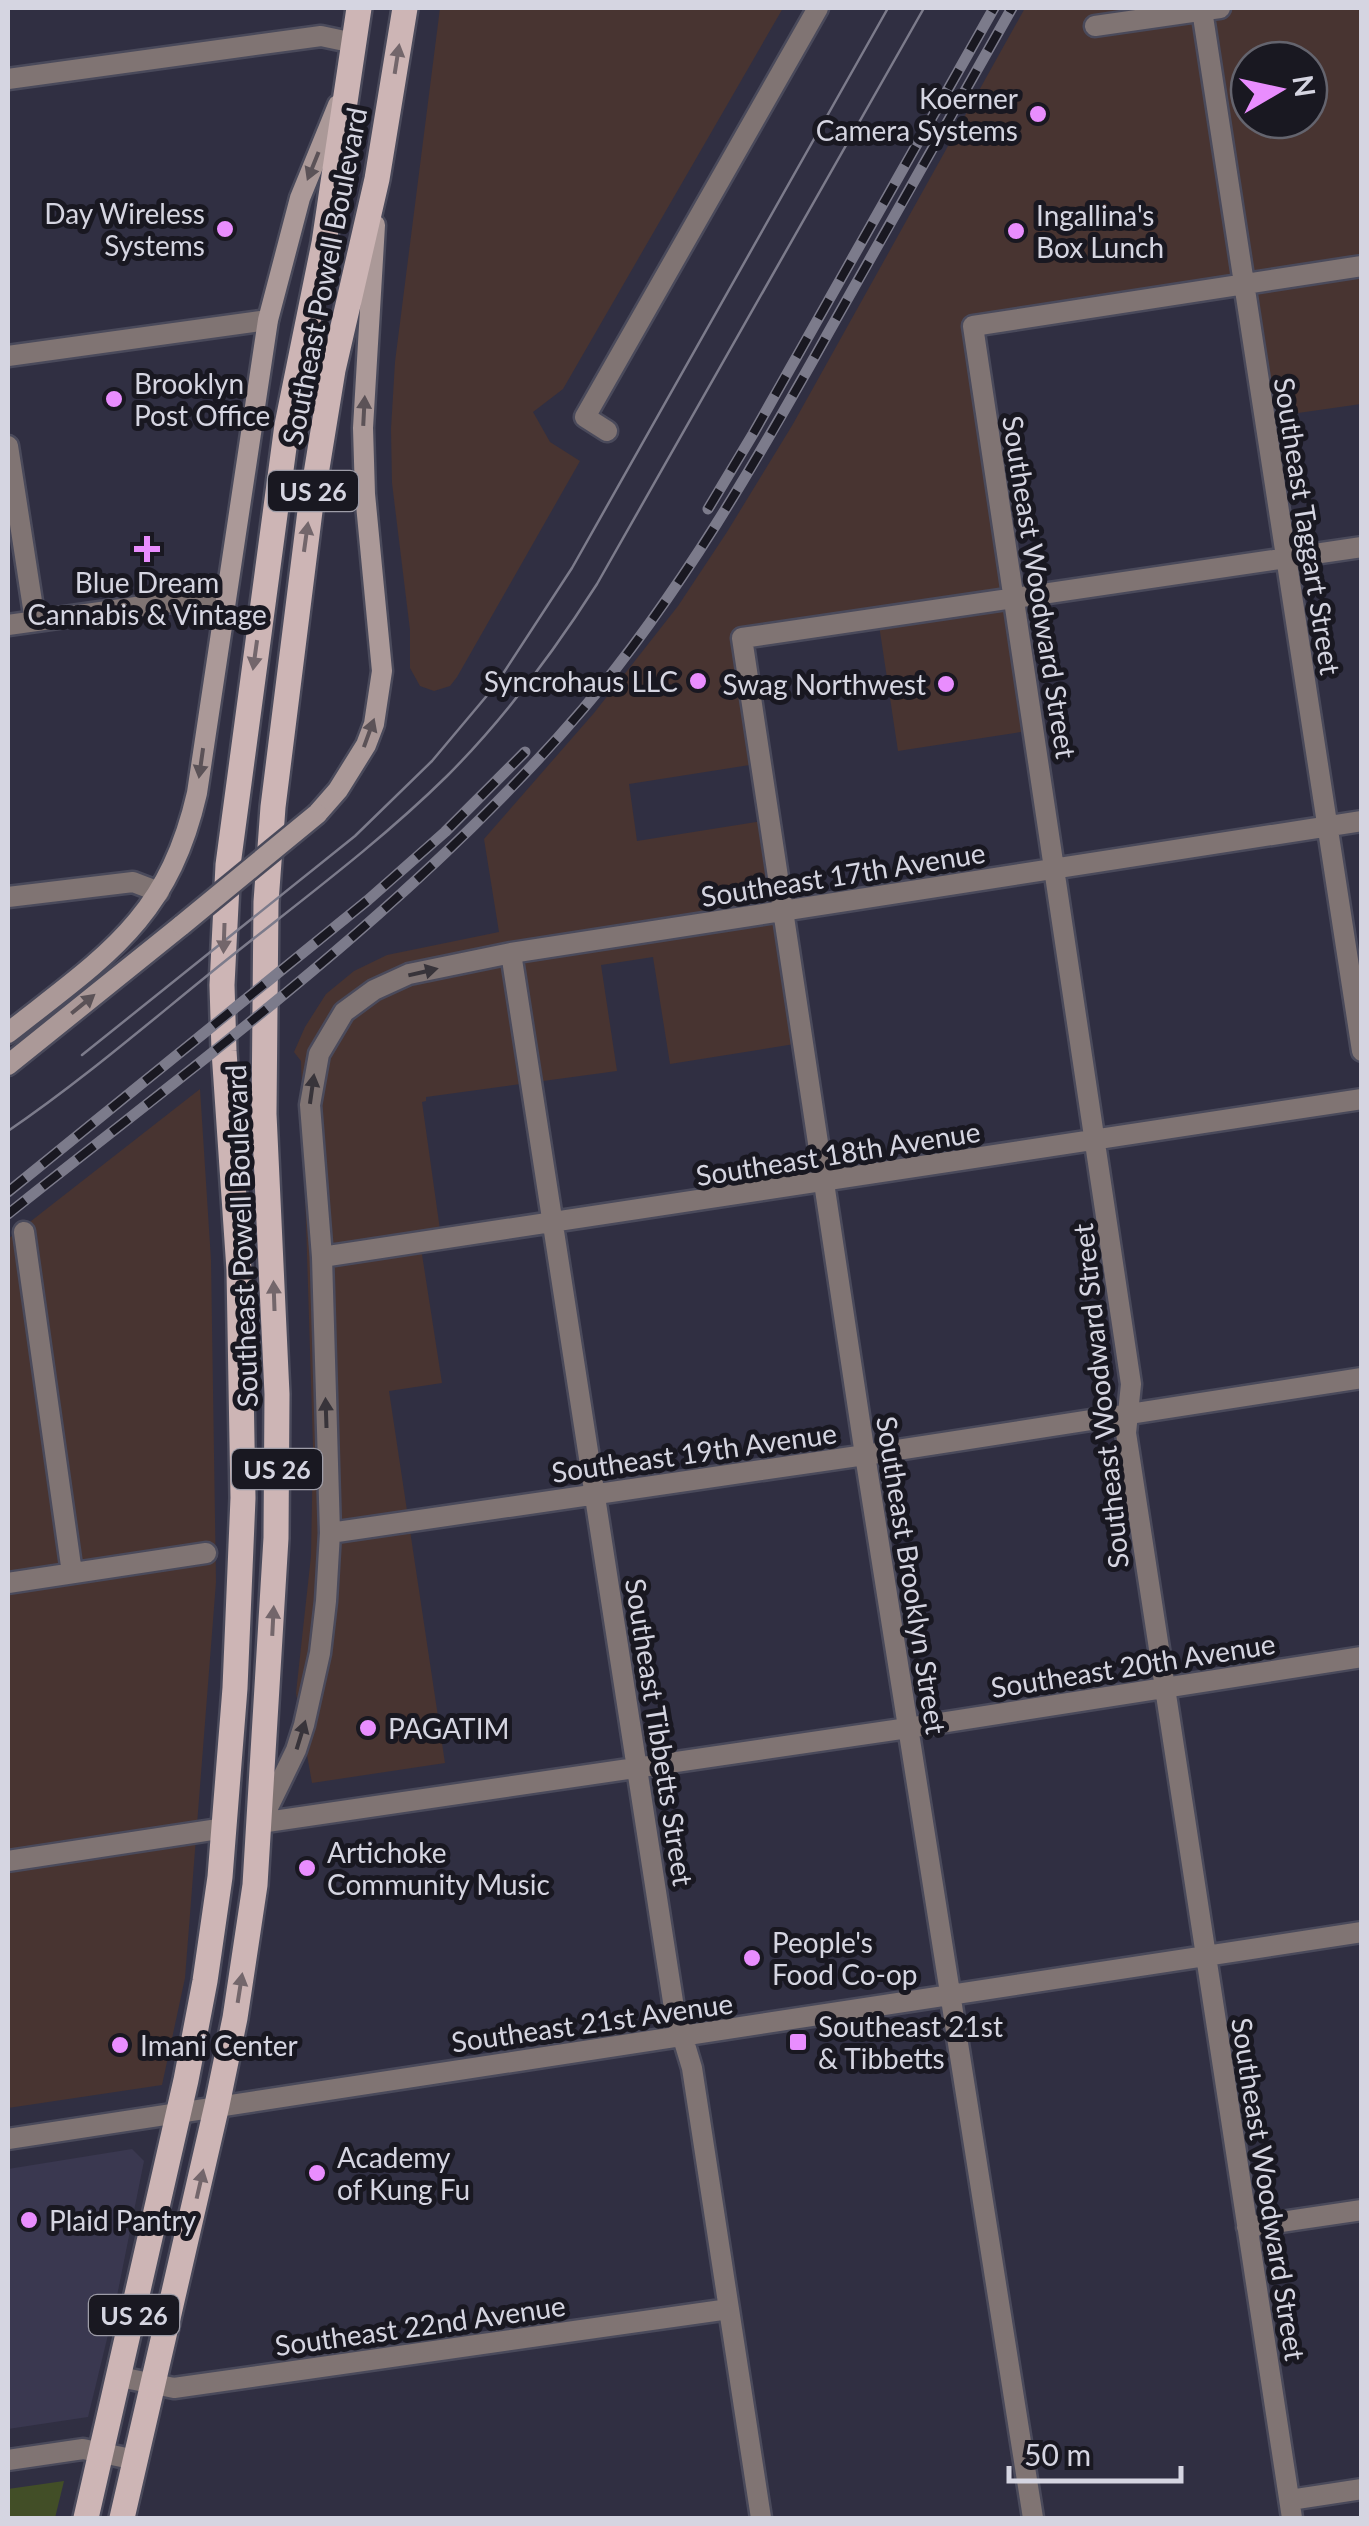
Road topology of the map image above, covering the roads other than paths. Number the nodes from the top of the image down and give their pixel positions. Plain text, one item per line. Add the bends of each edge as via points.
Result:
1 (359, 8) edge
2 (405, 8) edge
3 (818, 8) edge
4 (1211, 9) edge
5 (1094, 26) dead end
6 (354, 42) junction
7 (350, 76) junction
8 (8, 79) edge
9 (377, 179) junction
10 (1362, 266) edge
11 (1243, 284) junction
12 (268, 320) junction
13 (8, 356) edge
14 (608, 431) dead end
15 (8, 446) edge
16 (1362, 546) edge
17 (1285, 559) junction
18 (225, 597) junction
19 (1012, 597) junction
20 (35, 622) junction
21 (8, 625) edge
22 (1362, 821) edge
23 (1327, 826) junction
24 (1055, 869) junction
25 (159, 892) junction
26 (8, 897) edge
27 (781, 911) junction
28 (511, 953) junction
29 (8, 1033) edge
30 (1362, 1051) edge
31 (8, 1065) edge
32 (1362, 1099) edge
33 (1097, 1141) junction
34 (824, 1183) junction
35 (554, 1222) junction
36 (24, 1232) dead end
37 (322, 1256) junction
38 (1362, 1378) edge
39 (1128, 1413) junction
40 (865, 1455) junction
41 (596, 1495) junction
42 (330, 1533) junction
43 (206, 1553) dead end
44 (72, 1574) junction
45 (8, 1583) edge
46 (1362, 1657) edge
47 (1164, 1687) junction
48 (908, 1728) junction
49 (638, 1766) junction
50 (260, 1823) junction
51 (225, 1828) junction
52 (8, 1862) edge
53 (1362, 1932) edge
54 (1206, 1957) junction
55 (951, 1996) junction
56 (682, 2037) junction
57 (218, 2105) junction
58 (180, 2111) junction
59 (8, 2139) edge
60 (1362, 2210) edge
61 (1247, 2227) junction
62 (729, 2308) junction
63 (120, 2377) junction
64 (154, 2384) junction
65 (101, 2453) junction
66 (8, 2460) edge
67 (136, 2460) junction
68 (1362, 2489) edge
69 (1291, 2509) edge
70 (86, 2518) edge
71 (122, 2518) edge
72 (761, 2518) edge
73 (1033, 2518) edge

1 - 6 main road, Southeast Powell Boulevard / US 26
9 -> 2 main road, Southeast Powell Boulevard / US 26
3 - 14 street via 586,418
4 - 5 street
4 - 11 street, Southeast Taggart Street
6 - 7 main road, Southeast Powell Boulevard / US 26
6 - 8 street via 321,36
7 -> 12 street via 300,198
7 -> 51 main road, Southeast Powell Boulevard / US 26 via 284,444 228,865 222,985 239,1270 243,1498
31 -> 9 street, bridge via 317,814 366,745 382,671 364,428
50 -> 9 main road, Southeast Powell Boulevard / US 26 via 276,1538 277,1394 264,1114 271,826 333,370
10 - 11 street
11 - 17 street, Southeast Taggart Street
11 - 19 street, Southeast Woodward Street via 973,326
12 - 13 street
12 - 18 street
15 - 20 street
16 - 17 street
17 - 19 street
17 - 23 street, Southeast Taggart Street
18 - 20 street
18 -> 25 street via 190,823
19 - 24 street, Southeast Woodward Street
19 - 27 street, Southeast Brooklyn Street via 742,638
20 - 21 street
22 - 23 street, Southeast 17th Avenue
23 - 24 street, Southeast 17th Avenue
23 - 30 street, Southeast Taggart Street
24 - 27 street, Southeast 17th Avenue
24 - 33 street, Southeast Woodward Street
25 - 26 street via 133,882
25 - 29 street via 120,943
27 - 28 street, Southeast 17th Avenue
27 - 34 street, Southeast Brooklyn Street
28 - 35 street, Southeast Tibbetts Street
37 -> 28 street, Southeast 17th Avenue via 310,1105 319,1054 344,1012 410,974
32 - 33 street, Southeast 18th Avenue
33 - 34 street, Southeast 18th Avenue
33 - 39 street, Southeast Woodward Street via 1132,1384
34 - 35 street, Southeast 18th Avenue
34 - 40 street, Southeast Brooklyn Street
35 - 37 street, Southeast 18th Avenue
35 - 41 street, Southeast Tibbetts Street
36 - 44 street
42 -> 37 street
38 - 39 street, Southeast 19th Avenue
39 - 40 street, Southeast 19th Avenue
39 - 47 street, Southeast Woodward Street
40 - 41 street, Southeast 19th Avenue
40 - 48 street, Southeast Brooklyn Street
41 - 42 street, Southeast 19th Avenue
41 - 49 street, Southeast Tibbetts Street
50 -> 42 street via 304,1725 320,1653
43 - 44 street
44 - 45 street
46 - 47 street, Southeast 20th Avenue
47 - 48 street, Southeast 20th Avenue
47 - 54 street, Southeast Woodward Street
48 - 49 street, Southeast 20th Avenue
48 - 55 street, Southeast Brooklyn Street
49 - 50 street, Southeast 20th Avenue
49 - 56 street, Southeast Tibbetts Street
57 -> 50 main road, Southeast Powell Boulevard / US 26 via 248,1940
51 - 52 street
51 - 58 main road, Southeast Powell Boulevard / US 26 via 206,1980
53 - 54 street, Southeast 21st Avenue
54 - 55 street, Southeast 21st Avenue
54 - 61 street, Southeast Woodward Street
55 - 56 street, Southeast 21st Avenue
55 - 73 street, Southeast Brooklyn Street
56 - 57 street, Southeast 21st Avenue
56 - 62 street, Southeast Tibbetts Street
57 - 58 street, Southeast 21st Avenue
64 -> 57 main road, Southeast Powell Boulevard / US 26
58 - 59 street, Southeast 21st Avenue
58 - 63 main road, Southeast Powell Boulevard / US 26
60 - 61 street
61 - 69 street, Southeast Woodward Street
62 - 64 street, Southeast 22nd Avenue via 174,2388
62 - 72 street, Southeast Tibbetts Street
63 - 64 street, Southeast 22nd Avenue
63 - 65 main road, Southeast Powell Boulevard / US 26
64 - 67 main road, Southeast Powell Boulevard / US 26
65 - 66 street via 83,2449
65 - 67 street
65 - 70 main road, Southeast Powell Boulevard / US 26
67 - 71 main road, Southeast Powell Boulevard / US 26
68 - 69 street

